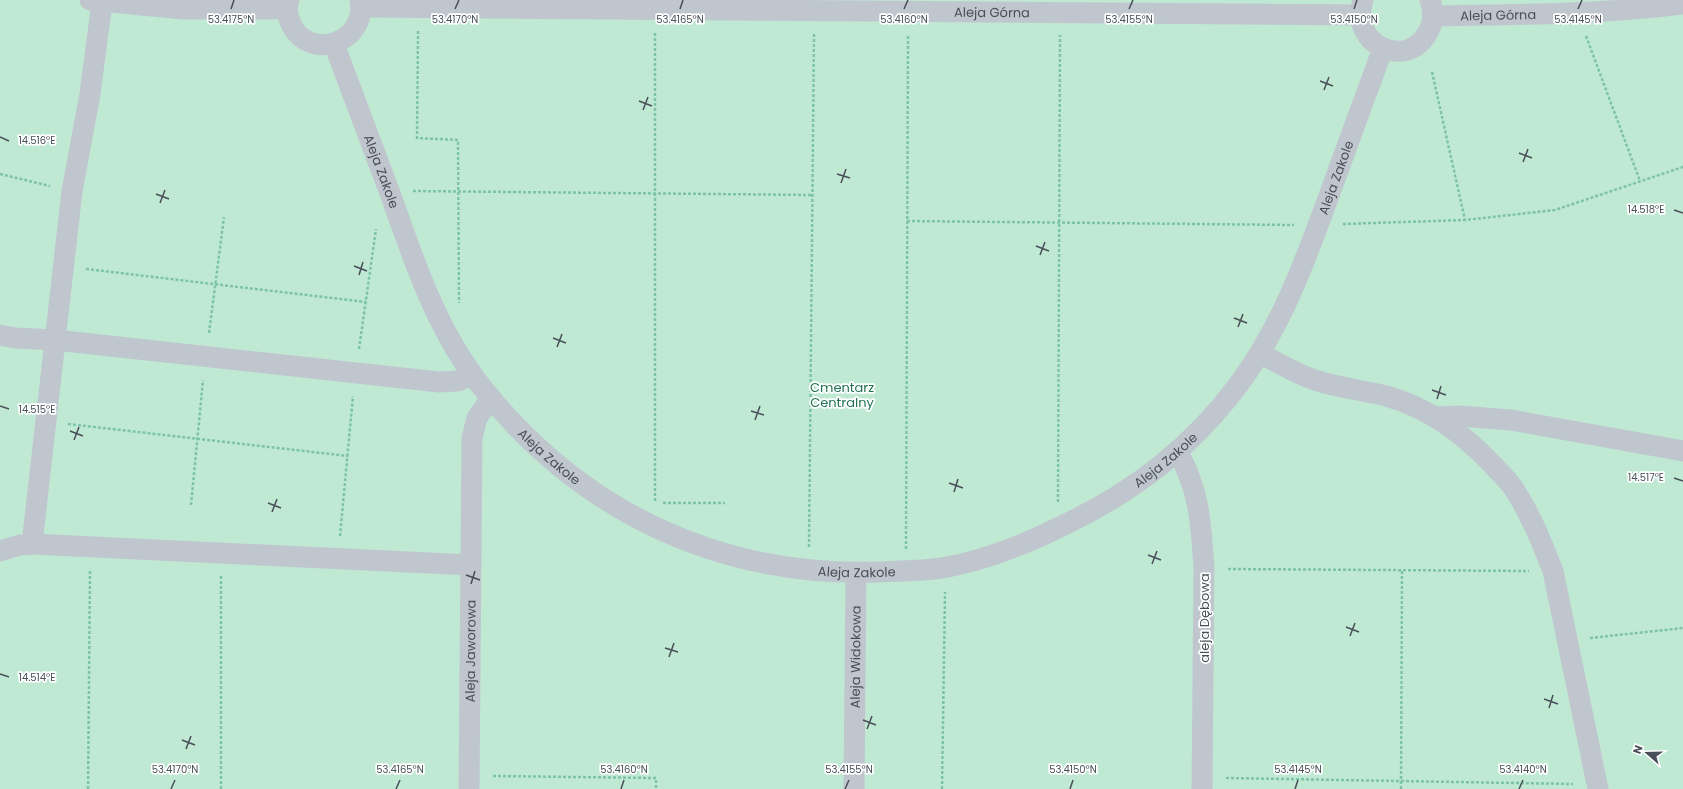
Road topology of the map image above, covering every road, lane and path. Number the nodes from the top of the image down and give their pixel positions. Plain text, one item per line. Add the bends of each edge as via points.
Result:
1 (96, 1) edge
2 (360, 3) edge
3 (288, 4) edge
4 (1683, 4) edge
5 (860, 6) edge
6 (418, 7) junction
7 (1362, 7) edge
8 (1432, 8) edge
9 (656, 10) junction
10 (814, 11) junction
11 (908, 12) junction
12 (1060, 13) junction
13 (1585, 34) dead end
14 (334, 44) junction
15 (1383, 48) junction
16 (1432, 72) dead end
17 (0, 174) edge
18 (1640, 181) dead end
19 (72, 191) junction
20 (389, 191) junction
21 (458, 192) junction
22 (655, 194) junction
23 (813, 195) junction
24 (1464, 220) dead end
25 (63, 266) junction
26 (366, 302) dead end
27 (459, 307) dead end
28 (0, 335) edge
29 (54, 340) junction
30 (1260, 353) junction
31 (472, 374) junction
32 (491, 398) junction
33 (1437, 417) junction
34 (46, 421) junction
35 (1683, 451) edge
36 (1178, 452) junction
37 (348, 456) dead end
38 (725, 503) dead end
39 (1058, 528) junction
40 (32, 544) junction
41 (90, 547) junction
42 (0, 552) edge
43 (809, 552) dead end
44 (906, 552) dead end
45 (221, 553) junction
46 (471, 565) junction
47 (945, 568) junction
48 (1204, 568) junction
49 (1402, 570) junction
50 (1553, 571) junction
51 (856, 573) junction
52 (1683, 628) edge
53 (1568, 640) junction
54 (1401, 781) junction
55 (469, 782) edge
56 (1203, 783) edge
57 (1598, 787) edge
58 (88, 789) edge
59 (221, 789) edge
60 (656, 789) edge
61 (854, 789) edge
62 (942, 789) edge
63 (1401, 789) edge

1 - 3 street via 183,9
1 - 19 street via 90,94
2 - 6 street, Aleja Górna
2 - 14 street, Aleja Górna via 359,19 354,30
3 - 14 street via 292,26 302,38 322,45
4 - 8 street, Aleja Górna via 1590,12
5 - 10 street, Aleja Górna
5 - 11 street, Aleja Górna
6 - 9 street, Aleja Górna
6 - 21 path via 416,138 458,140
7 - 12 street, Aleja Górna
7 - 15 street via 1362,27 1366,35 1374,44
8 - 15 street via 1432,25 1426,36 1415,46 1401,51
9 - 10 street, Aleja Górna
9 - 22 path
10 - 23 path
11 - 12 street, Aleja Górna
11 - 44 path
12 - 39 path
13 - 18 path
14 - 20 street, Aleja Zakole
15 - 30 street, Aleja Zakole via 1306,258 1290,297
16 - 24 path
17 - 19 path
19 - 25 street
20 - 21 path
20 - 31 street, Aleja Zakole via 436,311
21 - 22 path
21 - 27 path
22 - 23 path
22 - 38 path via 655,503
23 - 43 path
25 - 26 path
25 - 29 street
28 - 29 street
29 - 31 street via 439,382 458,381
29 - 34 street
30 - 33 street via 1315,380 1387,396
30 - 36 street, Aleja Zakole via 1240,383
31 - 32 street, Aleja Zakole
32 - 46 street, Aleja Jaworowa via 477,418 472,438
32 - 51 street, Aleja Zakole via 528,438 562,468 611,503 651,526 713,550 772,565 809,571
33 - 35 street via 1511,420
33 - 50 street via 1476,448 1513,488 1542,540
34 - 37 path
34 - 40 street
36 - 39 street, Aleja Zakole via 1121,494
36 - 48 street, aleja Dębowa via 1187,469 1198,502
39 - 47 street, Aleja Zakole via 1022,545
40 - 41 street
40 - 42 street via 20,544
41 - 45 street
41 - 58 path
45 - 46 street
45 - 59 path
46 - 55 street, Aleja Jaworowa
47 - 51 street, Aleja Zakole
47 - 62 path
48 - 49 path
48 - 56 street, aleja Dębowa
49 - 50 path
49 - 54 path
50 - 53 street
51 - 61 street, Aleja Widokowa
52 - 53 path
53 - 57 street
54 - 56 path
54 - 57 path
54 - 63 path
55 - 60 path via 656,778

